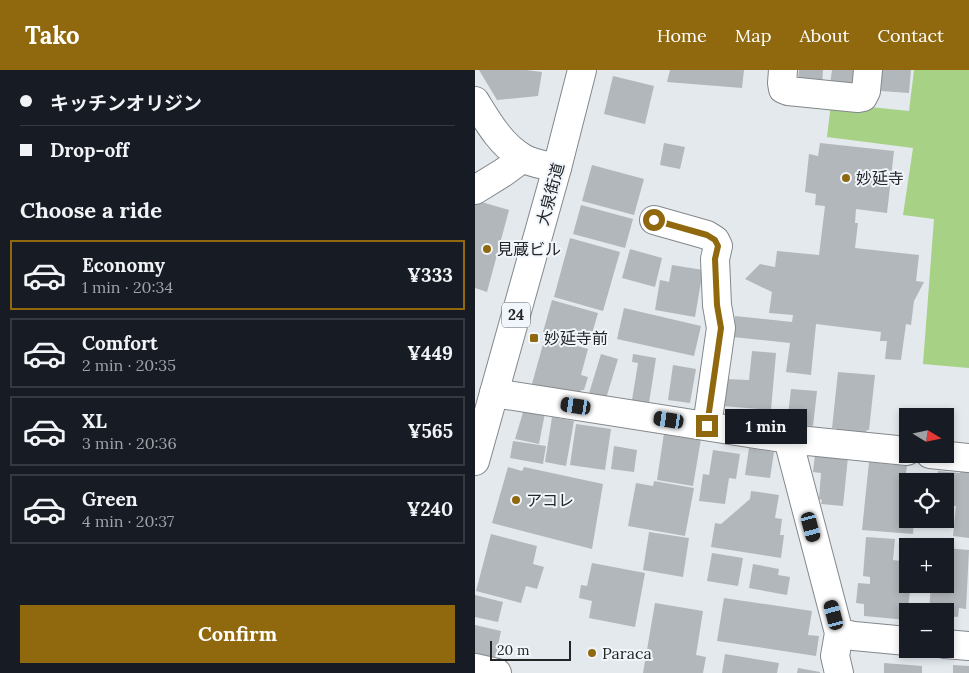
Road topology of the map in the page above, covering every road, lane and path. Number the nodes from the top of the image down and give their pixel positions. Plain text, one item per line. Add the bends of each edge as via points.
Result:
1 (582, 70) edge
2 (783, 70) edge
3 (868, 70) edge
4 (475, 101) edge
5 (523, 158) junction
6 (557, 168) junction
7 (475, 190) edge
8 (654, 220) dead end
9 (494, 393) junction
10 (707, 426) junction
11 (787, 439) junction
12 (899, 450) edge
13 (954, 456) edge
14 (969, 458) edge
15 (475, 461) edge
16 (846, 635) junction
17 (899, 640) edge
18 (954, 645) edge
19 (969, 646) edge
20 (475, 668) edge
21 (497, 673) edge
22 (839, 673) edge

1 - 6 street, 大泉街道 / 24
2 - 3 street via 783,89 788,91 858,98 866,91
4 - 5 street via 507,145
5 - 6 street
5 - 7 street
6 - 9 street, 大泉街道 / 24
8 - 10 street via 707,235 718,246 715,259 721,328
9 - 10 street
9 - 15 street, 大泉街道 / 24
10 - 11 street
11 - 12 street
11 - 16 street
13 - 14 street
16 - 17 street
16 - 22 street via 835,656
18 - 19 street
20 - 21 street

